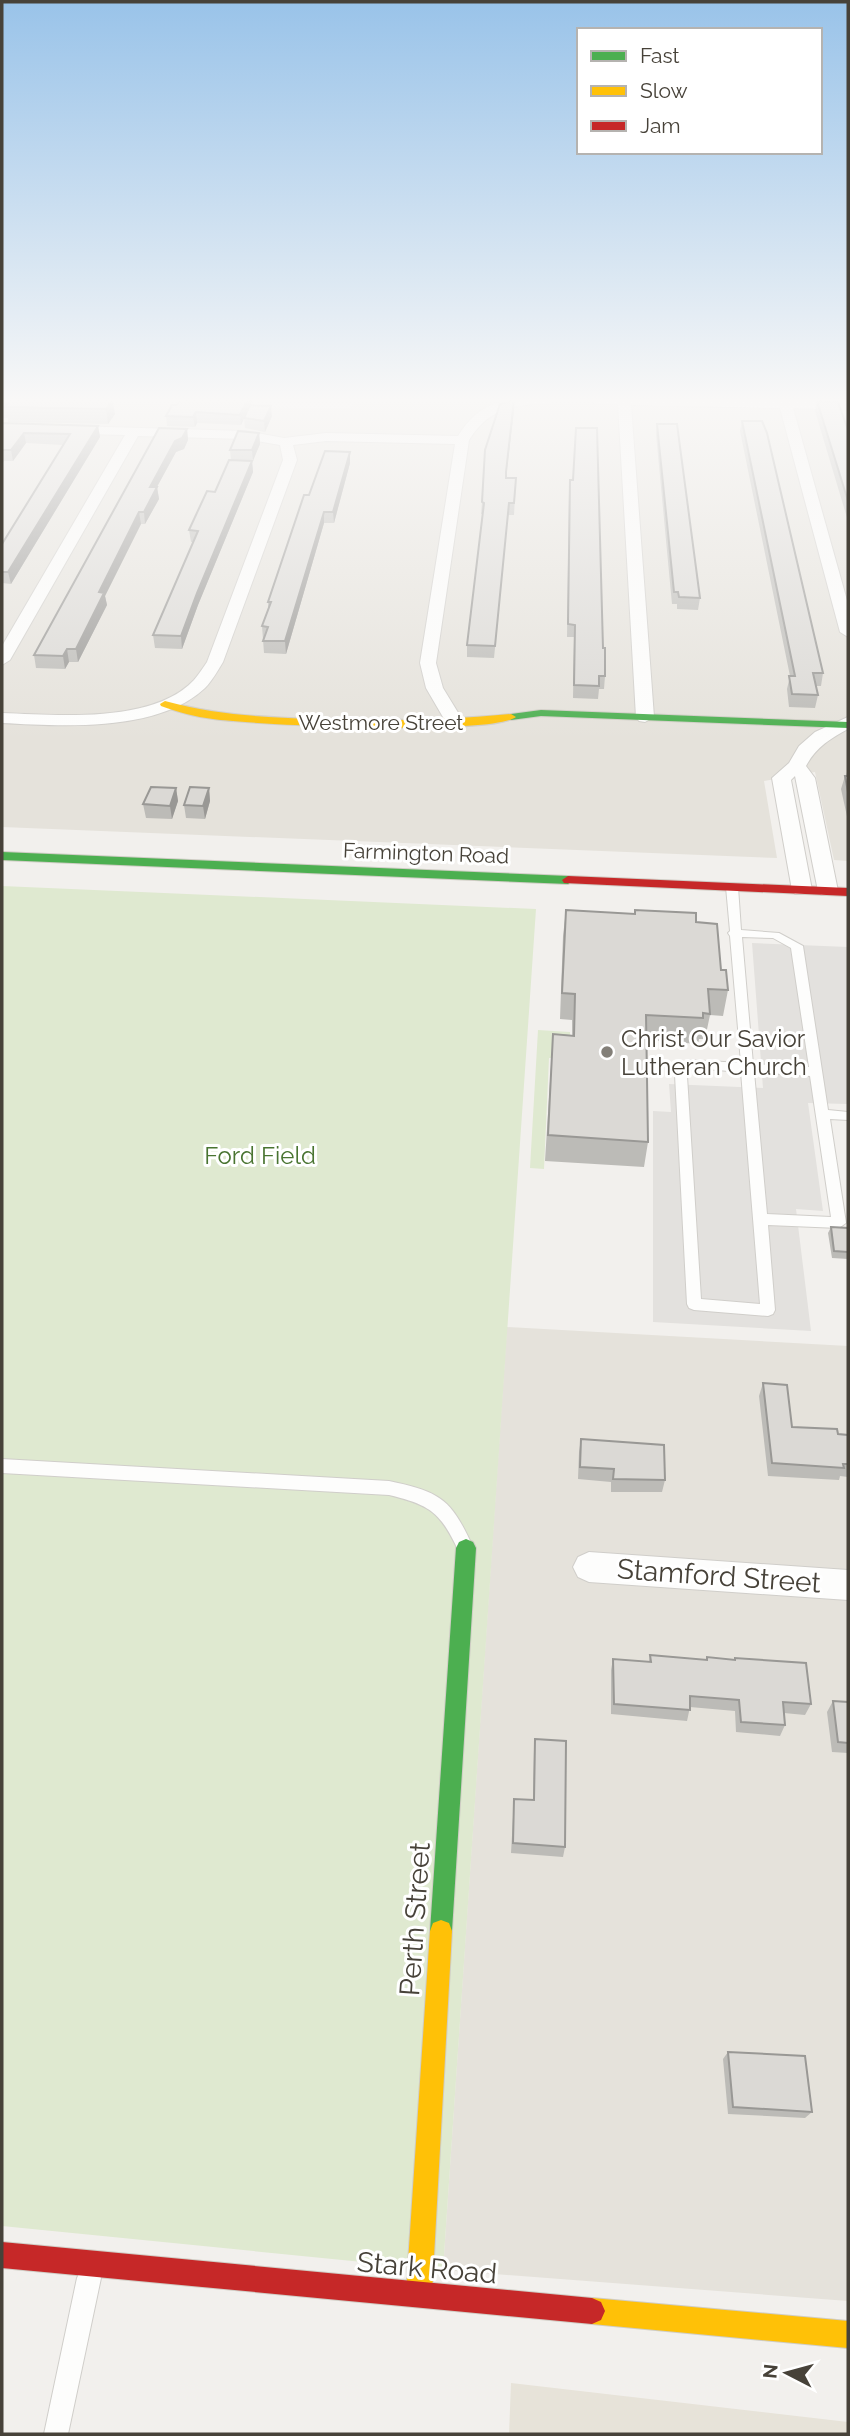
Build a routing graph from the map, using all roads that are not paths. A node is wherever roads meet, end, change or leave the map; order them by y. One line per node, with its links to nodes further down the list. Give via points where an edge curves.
1 (87, 514): 7 (street)
2 (270, 514): 8 (street, via 211,671 194,688)
3 (451, 514): 11 (street, via 428,663 436,696)
4 (632, 514): 10 (street)
5 (815, 514): 6 (street)
6 (848, 632)
7 (2, 660)
8 (165, 704): 9 (street, via 90,720); 11 (street, Westmore Street, via 203,716 242,720)
9 (2, 718)
10 (645, 718): 11 (street, Westmore Street, via 541,713); 12 (street, Westmore Street)
11 (456, 724)
12 (847, 724): 13 (street, via 821,736 804,750)
13 (796, 766): 16 (street, via 781,778); 17 (street, via 806,778)
14 (2, 856): 15 (street, Farmington Road)
15 (732, 887): 16 (street, Farmington Road); 18 (lane)
16 (802, 890): 17 (street, Farmington Road)
17 (838, 891)
18 (734, 933): 19 (lane); 20 (lane, via 775,935 797,946)
19 (746, 1067): 20 (lane); 23 (lane); 23 (lane, via 690,1065 681,1075 694,1304 768,1310)
20 (816, 1072): 21 (lane)
21 (822, 1115): 22 (lane); 23 (lane, via 838,1223)
22 (848, 1116)
23 (760, 1219)
24 (2, 1466): 25 (lane, via 390,1488 425,1496 452,1517)
25 (466, 1548): 30 (street, Perth Street)
26 (589, 1567): 27 (street, Stamford Street)
27 (848, 1585)
28 (2, 2255): 29 (street, Stark Road)
29 (92, 2263): 30 (street, Stark Road); 32 (lane)
30 (419, 2293): 31 (street, Stark Road)
31 (848, 2335)
32 (56, 2434)

